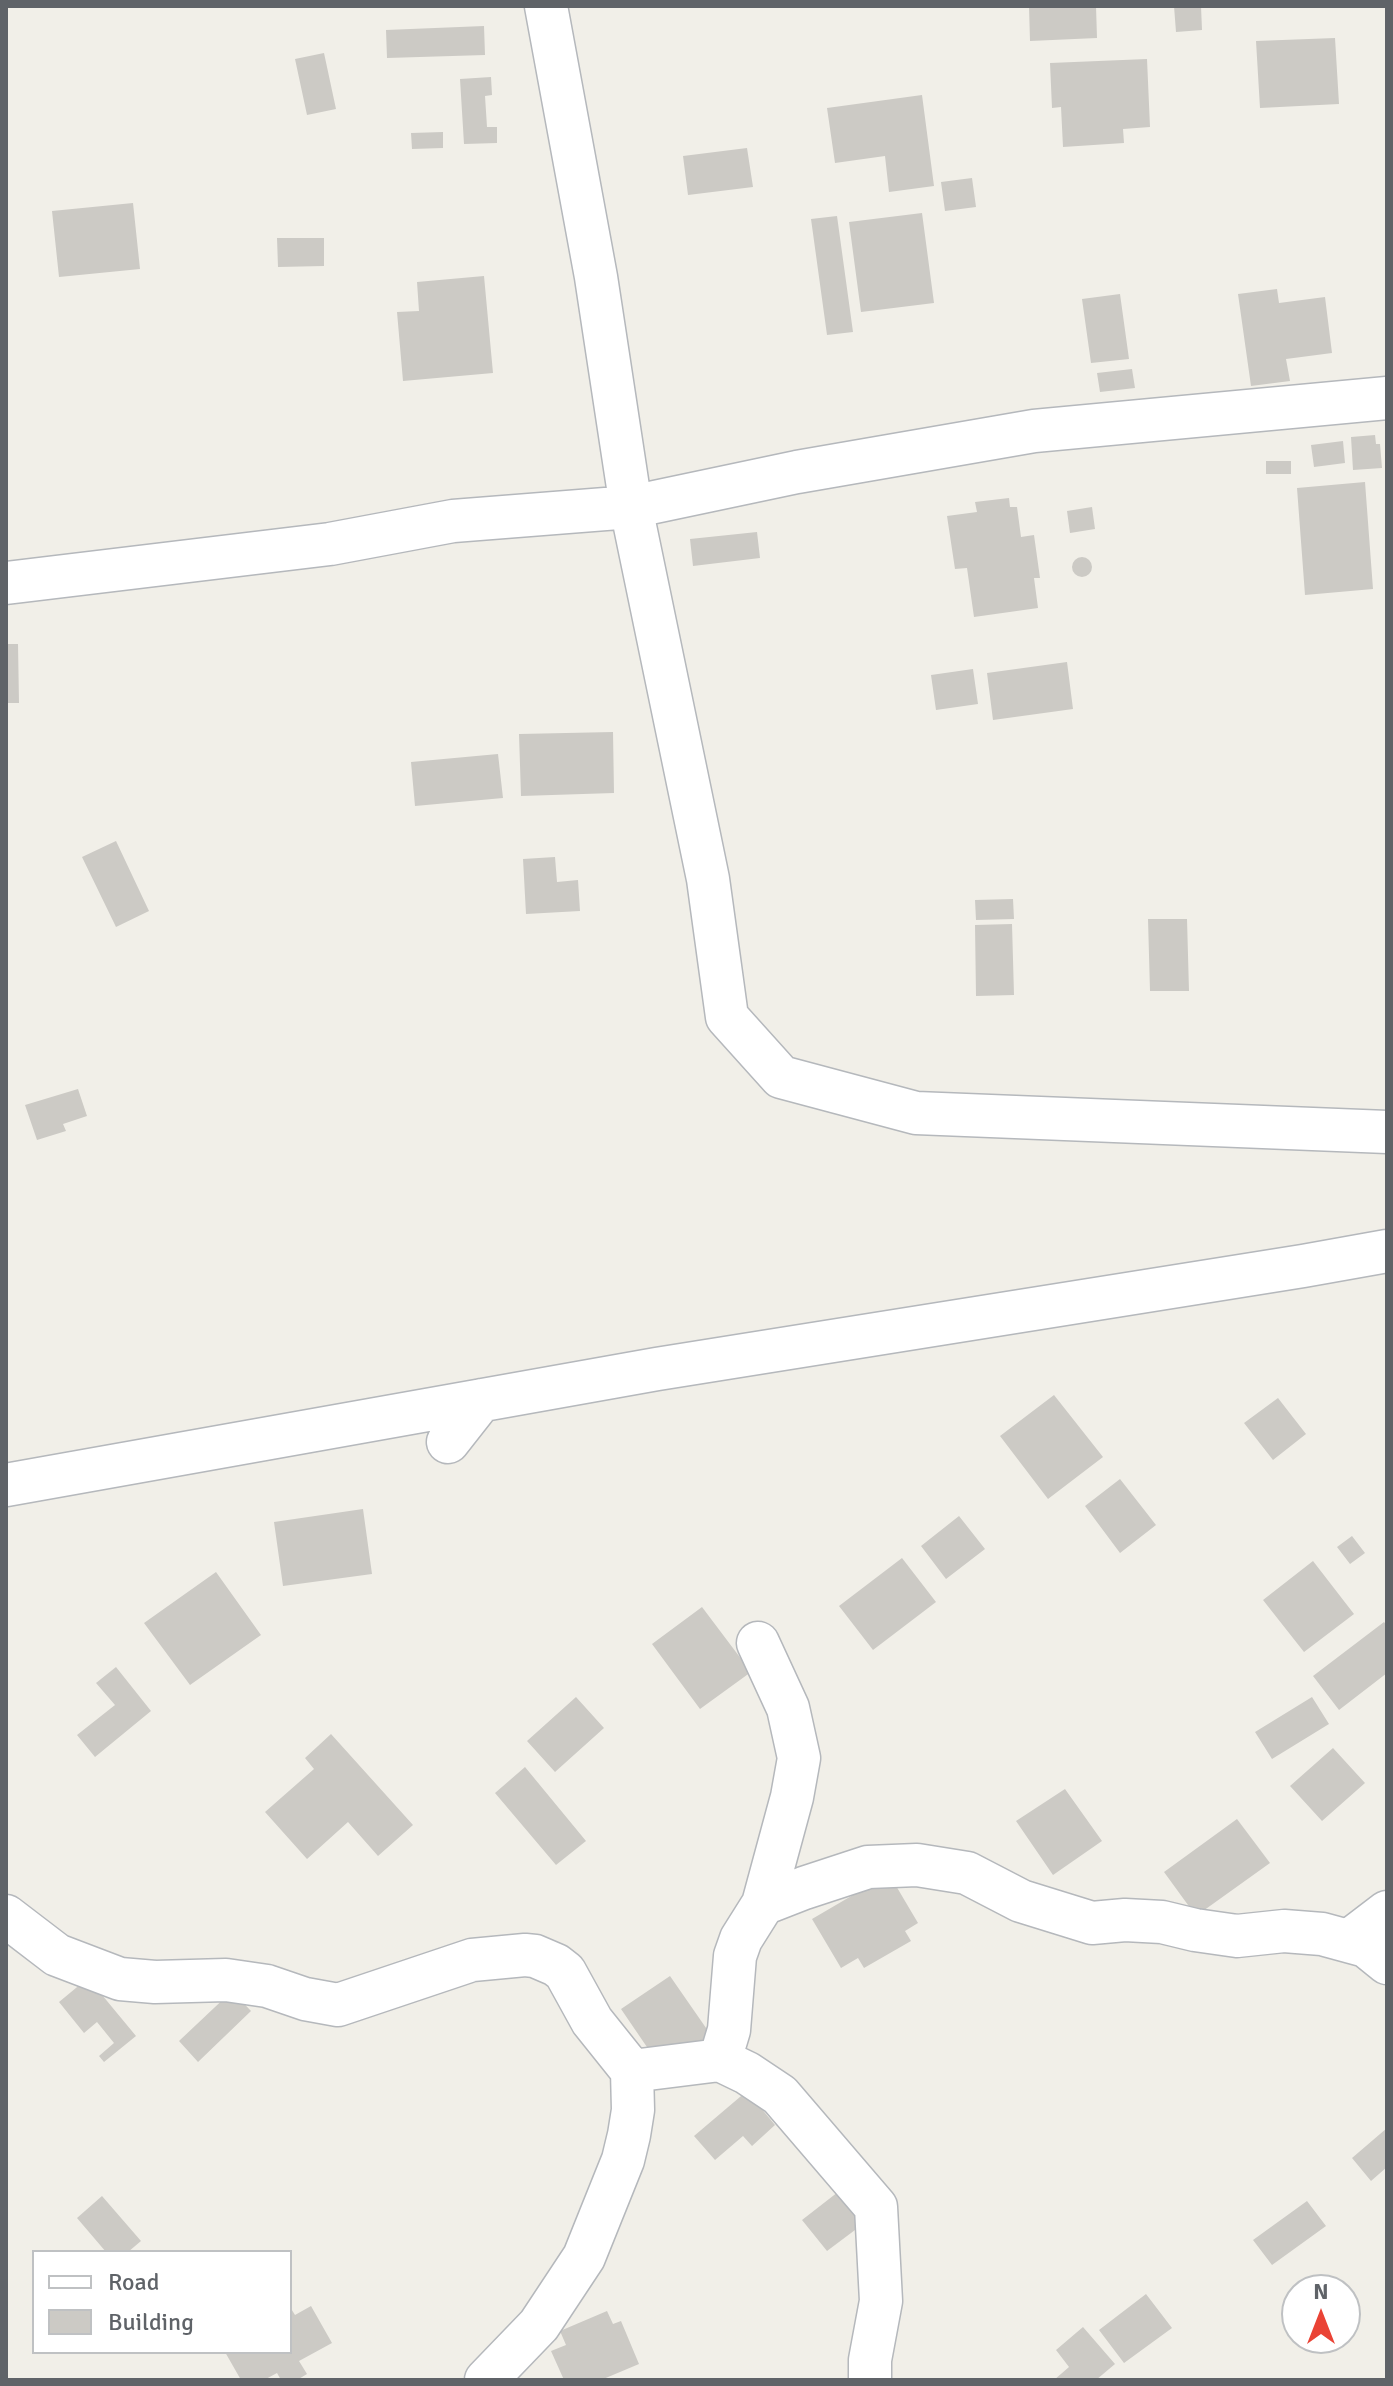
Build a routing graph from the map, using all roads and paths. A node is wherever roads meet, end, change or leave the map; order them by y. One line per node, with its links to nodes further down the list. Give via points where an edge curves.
1 (546, 6): 3 (street)
2 (1387, 398): 3 (street, via 1034,431)
3 (631, 507): 4 (street, via 453,521 330,544); 5 (street, via 708,879 727,1017 781,1077 916,1113)
4 (6, 583)
5 (1387, 1132)
6 (1387, 1251): 7 (street)
7 (481, 1400): 8 (street); 9 (street)
8 (448, 1442)
9 (6, 1485)
10 (758, 1643): 11 (street, via 788,1708 799,1758)
11 (763, 1904): 14 (street, via 868,1867 917,1865 967,1873 1021,1901 1092,1923 1162,1922 1237,1936 1284,1931); 16 (street, via 735,1956 729,2030)
12 (1387, 1912): 14 (street)
13 (6, 1916): 17 (street, via 57,1955 120,1979 226,1980 338,2005 472,1960 535,1956 565,1972 592,2021)
14 (1349, 1941): 15 (street, via 1366,1946)
15 (1387, 1963)
16 (720, 2060): 17 (street); 19 (street, via 780,2095 876,2207 881,2301)
17 (632, 2071): 18 (street, via 633,2110 623,2160 584,2257 539,2325)
18 (486, 2380)
19 (870, 2380)

